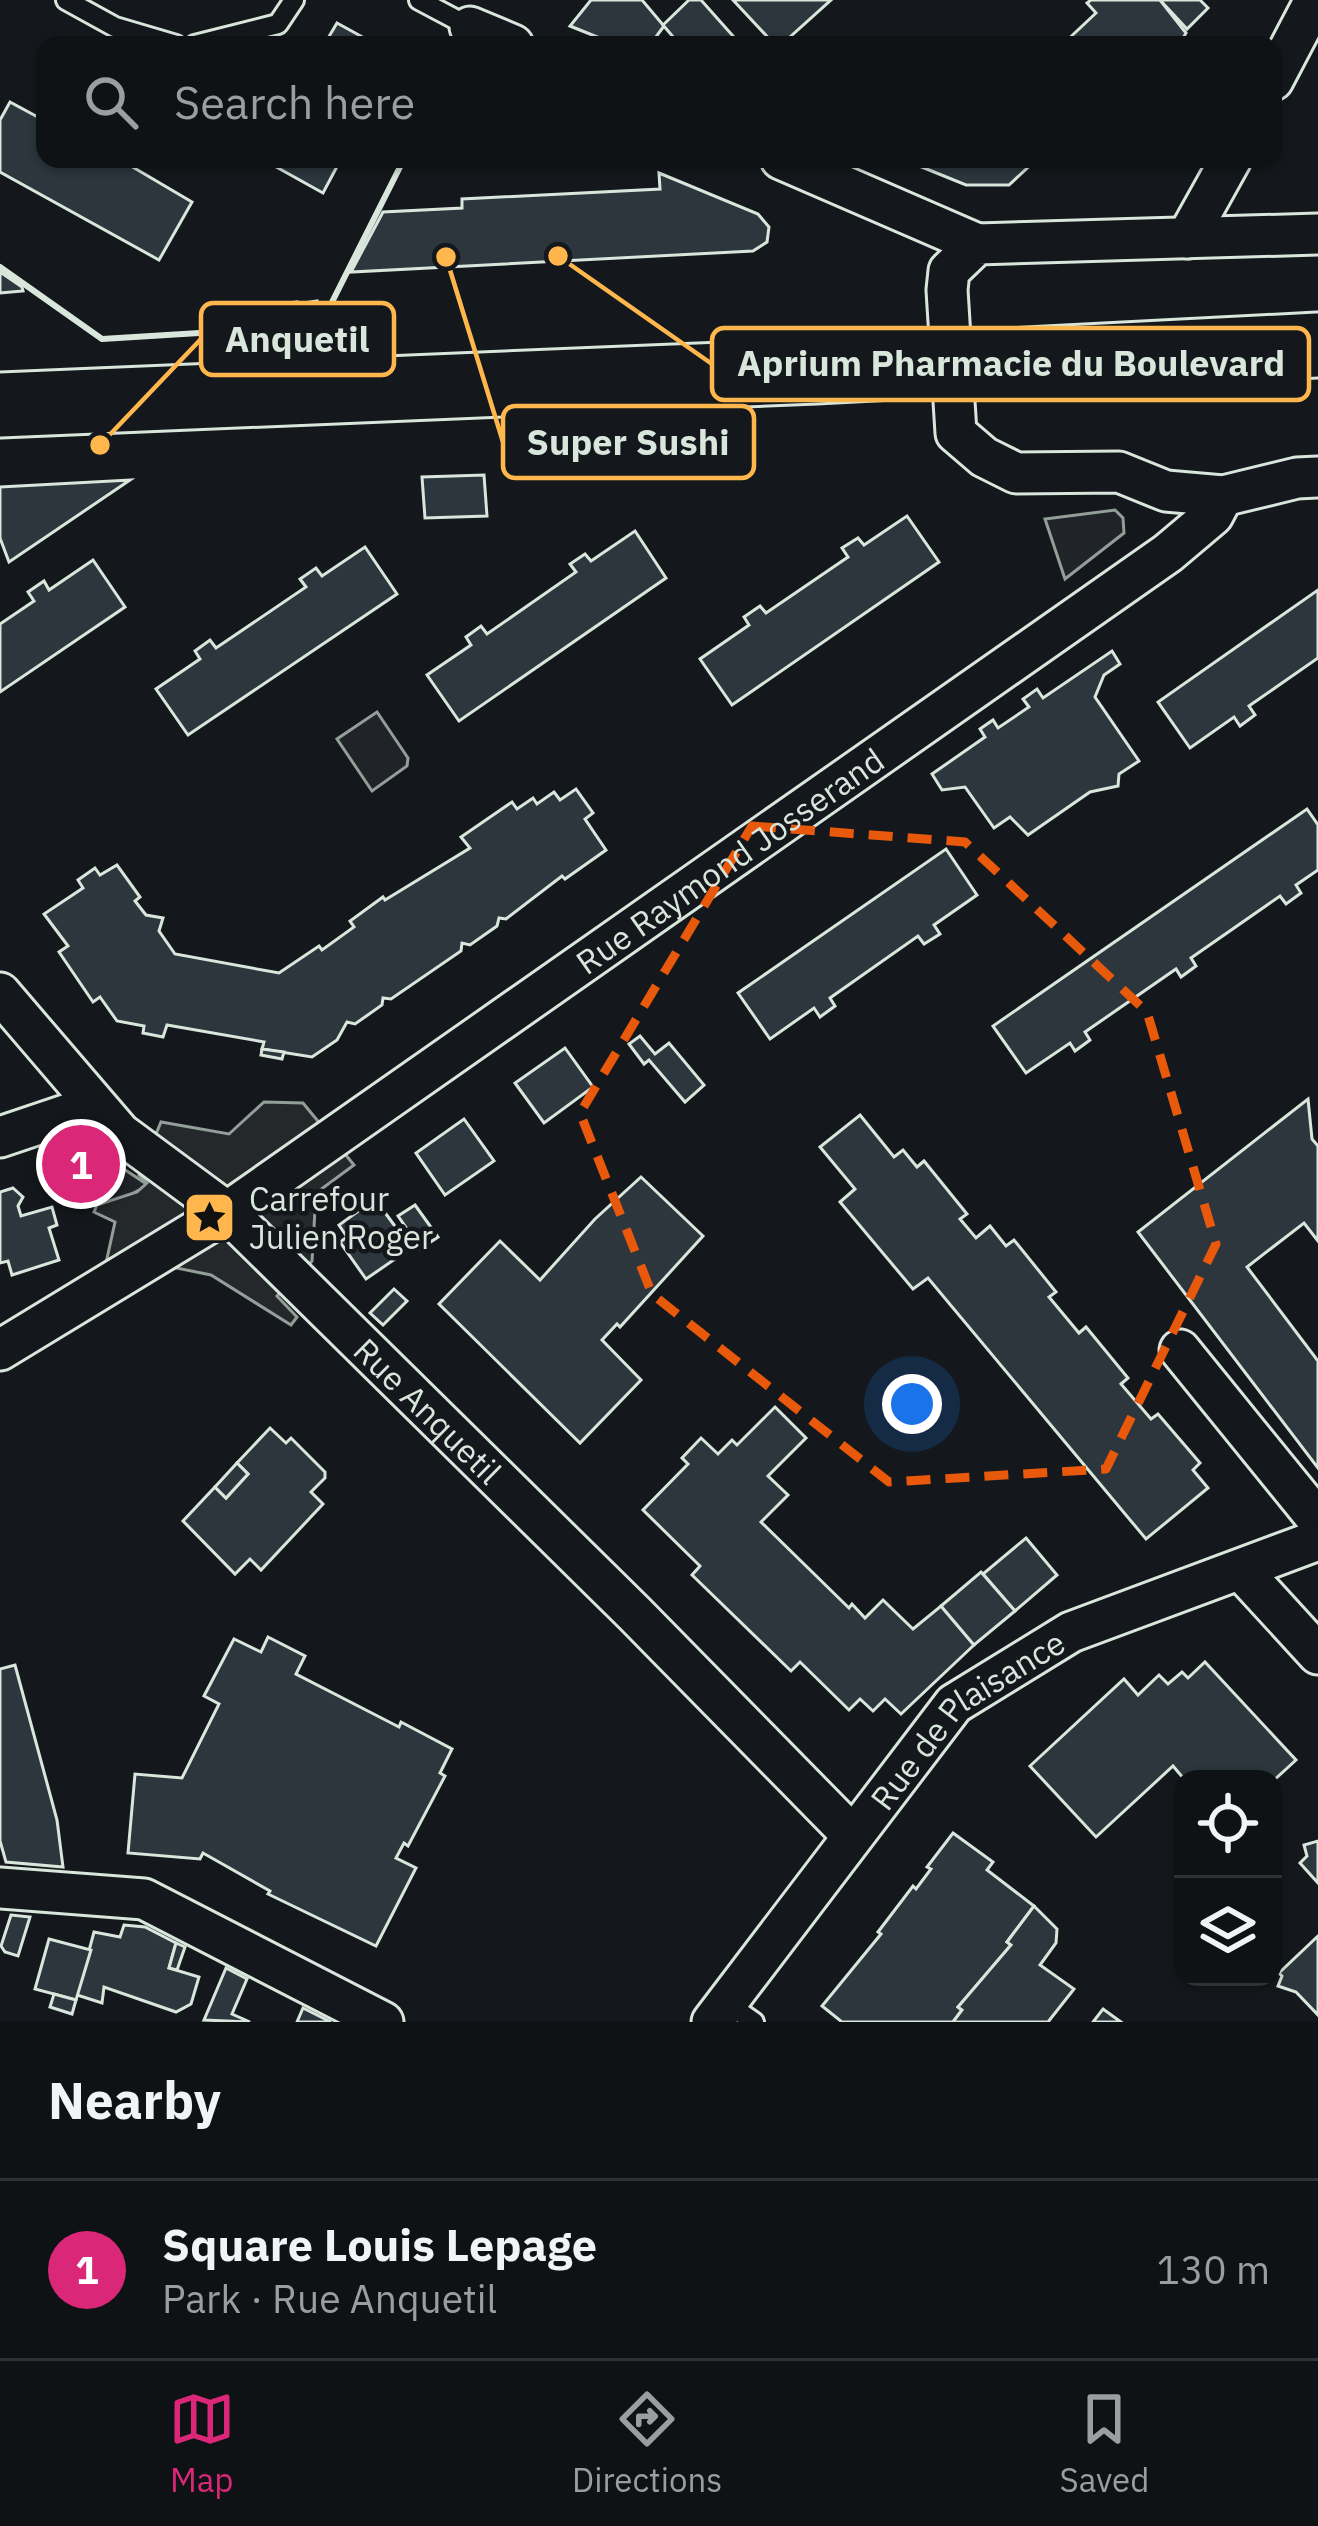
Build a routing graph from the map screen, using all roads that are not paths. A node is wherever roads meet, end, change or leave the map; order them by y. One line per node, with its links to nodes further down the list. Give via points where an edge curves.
1 (294, 0): 7 (lane, via 278,23)
2 (419, 0): 5 (lane)
3 (1316, 0): 9 (street)
4 (79, 3): 6 (lane)
5 (470, 27): 8 (street)
6 (146, 36)
7 (229, 36)
8 (492, 36)
9 (1282, 63)
10 (803, 168): 14 (street)
11 (1226, 168): 13 (street)
12 (1318, 234): 13 (street)
13 (1186, 238): 14 (street)
14 (977, 244): 16 (street, via 950,271)
15 (1318, 345): 16 (main road)
16 (950, 364): 17 (main road); 19 (street, via 956,433 1016,473 1119,472 1166,491)
17 (0, 405)
18 (1318, 477): 19 (street)
19 (1223, 496): 23 (street, Rue Raymond Josserand, via 1214,515 1168,553)
20 (0, 993): 21 (street, Rue Anquetil)
21 (95, 1105): 22 (street); 23 (street, Rue Anquetil)
22 (0, 1137)
23 (227, 1212): 24 (street, Rue Raymond Josserand); 30 (street, Rue Anquetil)
24 (0, 1350)
25 (1180, 1350): 26 (street)
26 (1318, 1520)
27 (1318, 1540): 28 (street, Rue de Plaisance)
28 (1241, 1570): 29 (street); 30 (street, Rue de Plaisance, via 1071,1632 954,1703)
29 (1318, 1654)
30 (852, 1835): 32 (street, Rue de Plaisance)
31 (0, 1888): 33 (street, via 144,1899)
32 (731, 2016)
33 (383, 2022)

